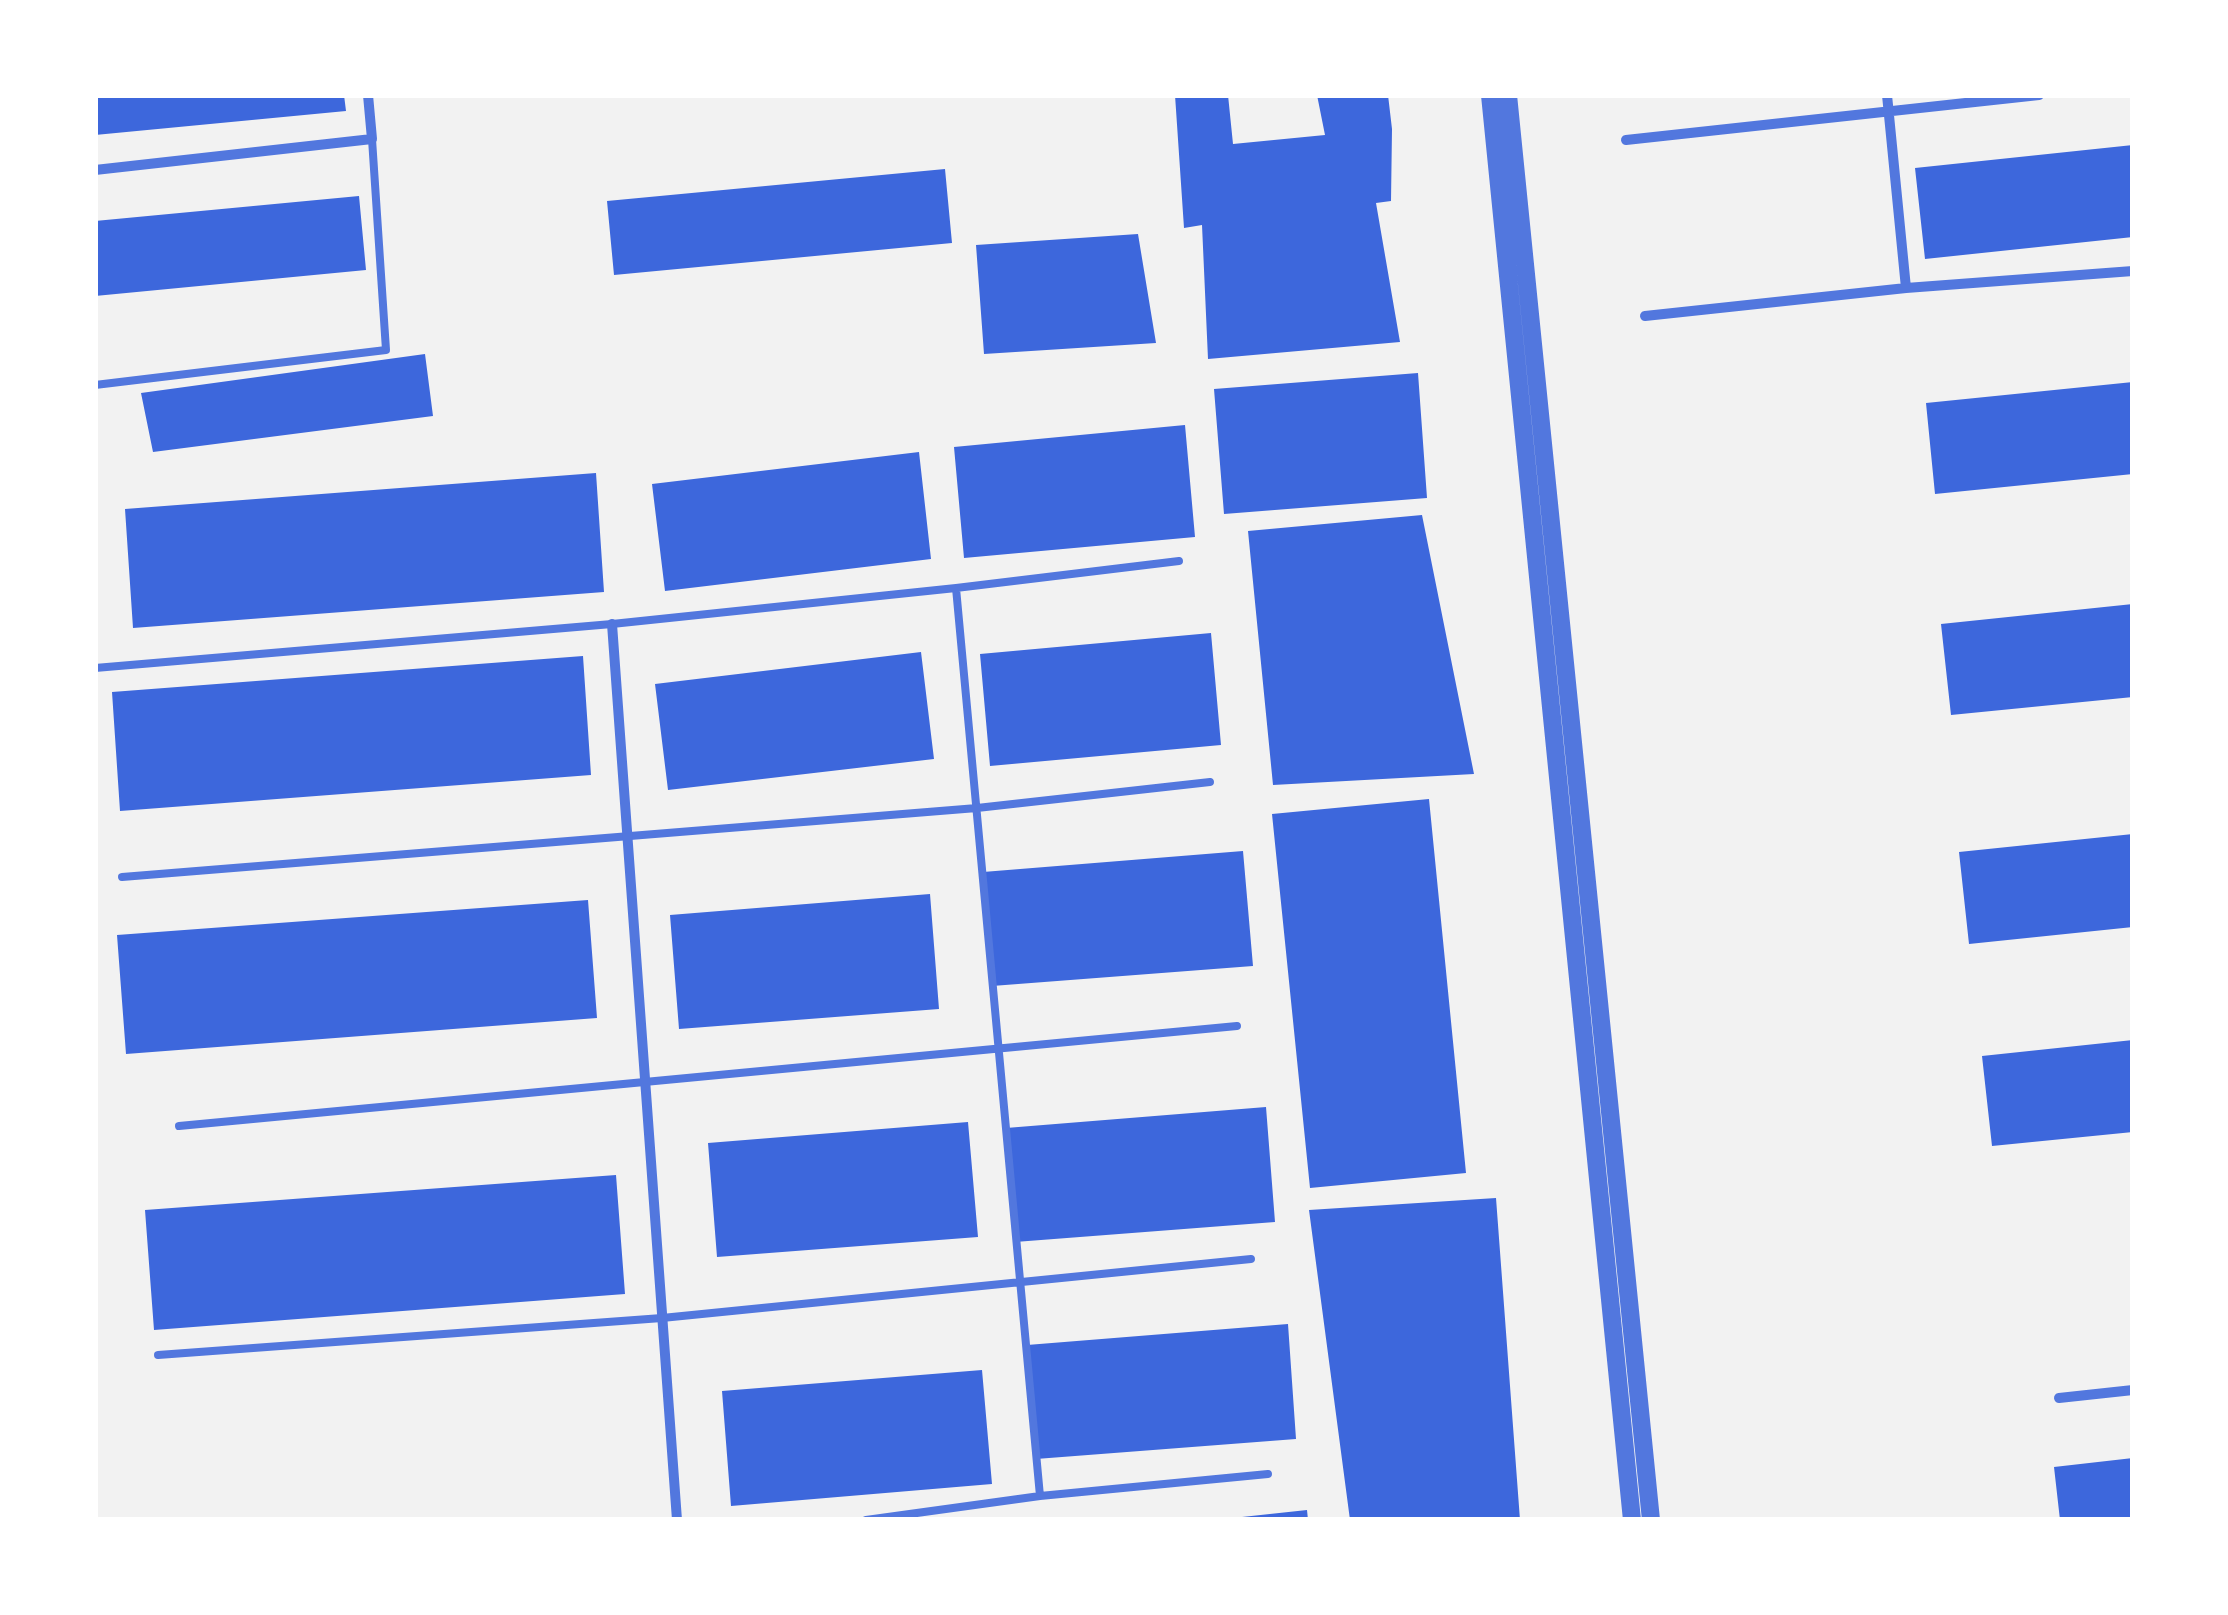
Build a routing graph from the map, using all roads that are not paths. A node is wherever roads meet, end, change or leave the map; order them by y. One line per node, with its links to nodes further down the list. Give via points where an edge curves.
1 (368, 95): 7 (street)
2 (1490, 95): 36 (street)
3 (1508, 95): 37 (street)
4 (1887, 95): 6 (street)
5 (2039, 95): 6 (street)
6 (1888, 109): 8 (street); 11 (street)
7 (372, 139): 9 (street); 13 (lane, via 386,350)
8 (1626, 140)
9 (95, 170)
10 (2133, 271): 11 (street)
11 (1906, 288): 12 (street)
12 (1645, 316)
13 (95, 386)
14 (1179, 561): 15 (lane)
15 (956, 588): 16 (lane); 19 (lane)
16 (612, 624): 17 (lane); 20 (street)
17 (95, 668)
18 (1210, 782): 19 (lane)
19 (976, 808): 20 (lane); 23 (lane)
20 (626, 834): 21 (lane); 24 (street)
21 (122, 877)
22 (1236, 1026): 23 (lane)
23 (999, 1049): 24 (lane); 27 (lane)
24 (644, 1080): 25 (lane); 28 (street)
25 (179, 1126)
26 (1251, 1260): 27 (lane)
27 (1020, 1282): 28 (lane); 33 (lane)
28 (662, 1318): 29 (lane); 34 (street)
29 (158, 1355)
30 (2133, 1390): 31 (street)
31 (2059, 1398)
32 (1268, 1474): 33 (lane)
33 (1040, 1496): 35 (lane)
34 (676, 1520)
35 (866, 1520)
36 (1632, 1520)
37 (1652, 1520)

